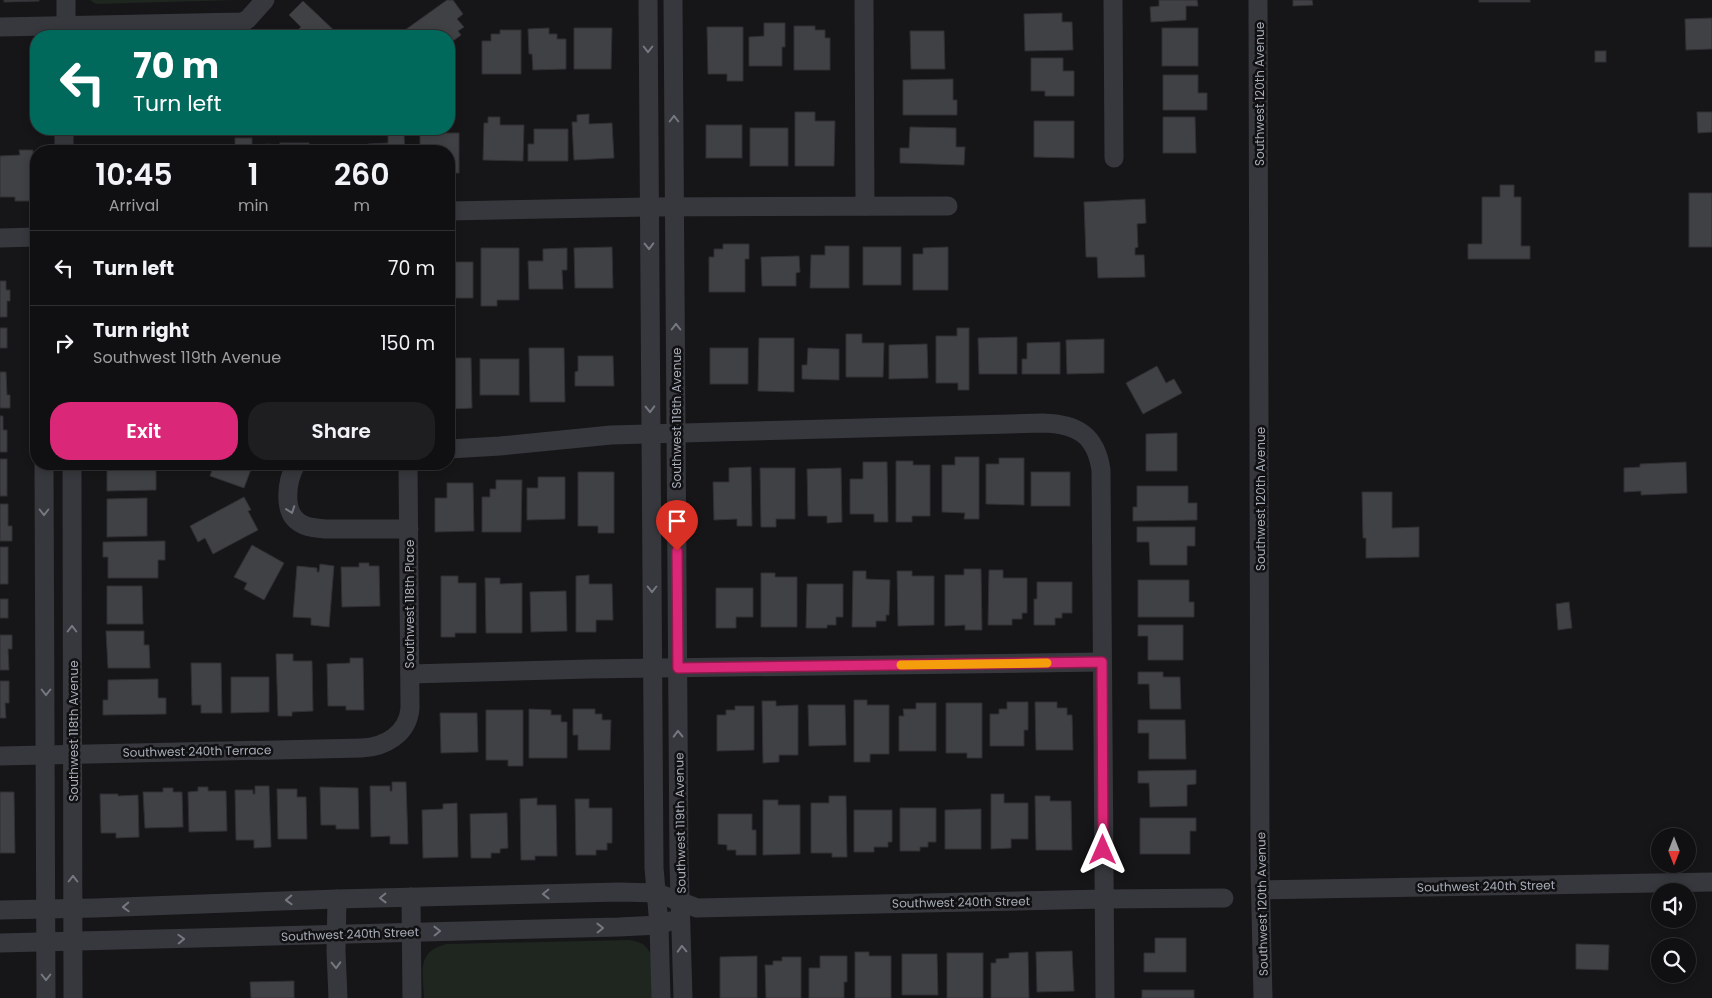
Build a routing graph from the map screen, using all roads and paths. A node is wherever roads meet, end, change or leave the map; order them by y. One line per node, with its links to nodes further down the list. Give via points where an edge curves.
1 (66, 0): 10 (street)
2 (648, 0): 15 (street, one-way to 15)
3 (674, 0): 16 (street, Southwest 119th Avenue, one-way to 3)
4 (864, 0): 13 (street)
5 (1113, 0): 12 (street)
6 (1258, 0): 37 (street, Southwest 120th Avenue)
7 (260, 5): 11 (street, via 247,20 241,22)
8 (0, 27): 9 (street)
9 (50, 30)
10 (66, 30)
11 (85, 30)
12 (1114, 158)
13 (865, 206): 14 (street); 16 (street)
14 (948, 206)
15 (648, 207): 16 (street); 17 (street); 21 (street, one-way to 21)
16 (675, 207): 20 (street, Southwest 119th Avenue, one-way to 16)
17 (455, 211)
18 (30, 237): 19 (street)
19 (0, 238)
20 (676, 433): 21 (street); 28 (street, via 1043,423 1079,430 1093,444 1101,470); 30 (street, Southwest 119th Avenue)
21 (651, 434): 22 (street); 29 (street, one-way to 29)
22 (455, 449)
23 (44, 470): 33 (street, one-way to 33)
24 (72, 470): 34 (street, Southwest 118th Avenue, one-way to 24)
25 (293, 470): 27 (street, one-way to 27, via 288,499 290,512 299,523 325,529)
26 (408, 470): 27 (street, Southwest 118th Place)
27 (409, 529): 31 (street, Southwest 118th Place)
28 (1102, 662): 30 (street); 42 (street)
29 (652, 668): 30 (street); 31 (street); 38 (street)
30 (678, 668): 43 (street, Southwest 119th Avenue, one-way to 30)
31 (410, 674): 32 (street, Southwest 118th Place, via 408,719)
32 (393, 739): 34 (street, Southwest 240th Terrace, via 376,747 362,748)
33 (46, 754): 34 (street, Southwest 240th Terrace); 35 (street, Southwest 240th Terrace); 44 (street)
34 (73, 754): 45 (street, Southwest 118th Avenue, one-way to 34)
35 (0, 756)
36 (1712, 882): 37 (street, Southwest 240th Street)
37 (1261, 890): 60 (street, Southwest 120th Avenue)
38 (656, 893): 39 (street, Southwest 240th Street, one-way to 39); 43 (street, Southwest 240th Street); 47 (street)
39 (412, 897): 40 (street, Southwest 240th Street, one-way to 40); 48 (street)
40 (337, 898): 45 (street, Southwest 240th Street, one-way to 45); 49 (street)
41 (1224, 898): 42 (street, Southwest 240th Street)
42 (1104, 899): 43 (street, Southwest 240th Street); 59 (street)
43 (686, 908): 47 (street, Southwest 240th Street); 58 (street, Southwest 119th Avenue, one-way to 43)
44 (46, 909): 45 (street, Southwest 240th Street); 46 (street, Southwest 240th Street); 50 (street)
45 (73, 909): 51 (street, Southwest 118th Avenue)
46 (0, 910)
47 (660, 925): 48 (street, Southwest 240th Street, one-way to 47); 57 (street)
48 (412, 932): 49 (street, Southwest 240th Street); 56 (street)
49 (336, 934): 51 (street, Southwest 240th Street, one-way to 49); 55 (street, one-way to 55)
50 (46, 942): 51 (street, Southwest 240th Street); 52 (street, Southwest 240th Street); 53 (street, one-way to 53)
51 (73, 942): 54 (street, Southwest 118th Avenue)
52 (0, 943)
53 (46, 998)
54 (74, 998)
55 (338, 998)
56 (412, 998)
57 (661, 998)
58 (683, 998)
59 (1105, 998)
60 (1263, 998)

